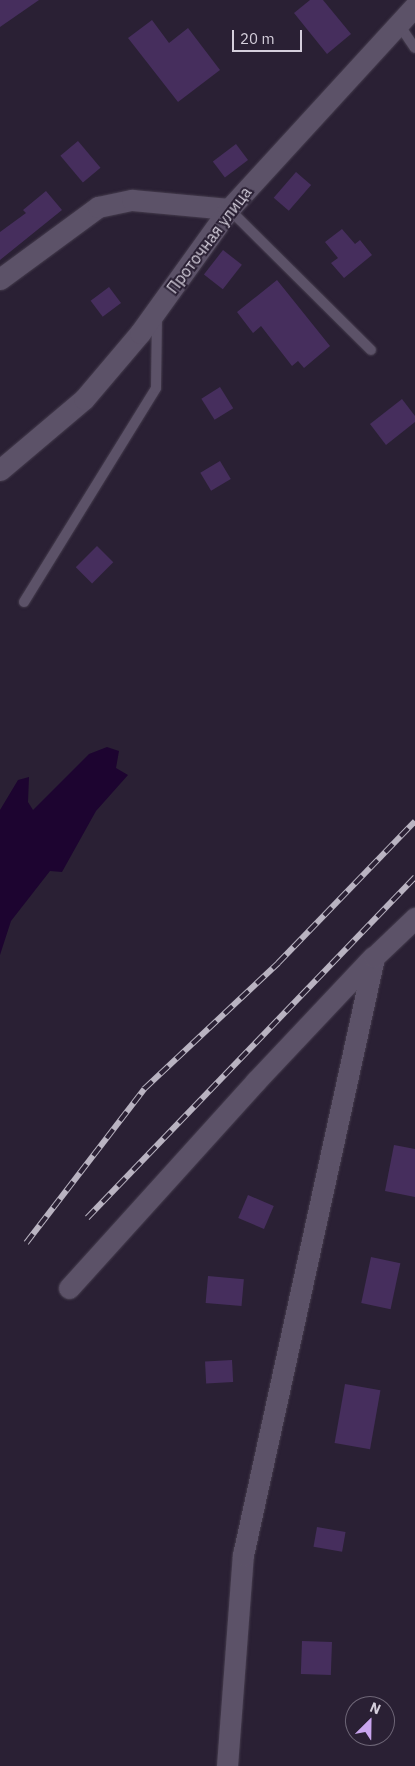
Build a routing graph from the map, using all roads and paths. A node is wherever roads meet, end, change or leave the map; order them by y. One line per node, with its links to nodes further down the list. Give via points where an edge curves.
1 (415, 6): 2 (street, Проточная улица)
2 (398, 23): 3 (lane); 4 (street, Проточная улица)
3 (415, 48)
4 (229, 209): 5 (street, via 132,200 98,207); 6 (street, Проточная улица); 7 (lane)
5 (0, 279)
6 (157, 309): 8 (street, Проточная улица, via 84,399); 9 (lane, via 156,388)
7 (371, 350)
8 (0, 470)
9 (24, 602)
10 (415, 918): 11 (street)
11 (374, 957): 12 (street, via 256,1081); 13 (street, via 243,1556)
12 (69, 1288)
13 (227, 1766)

